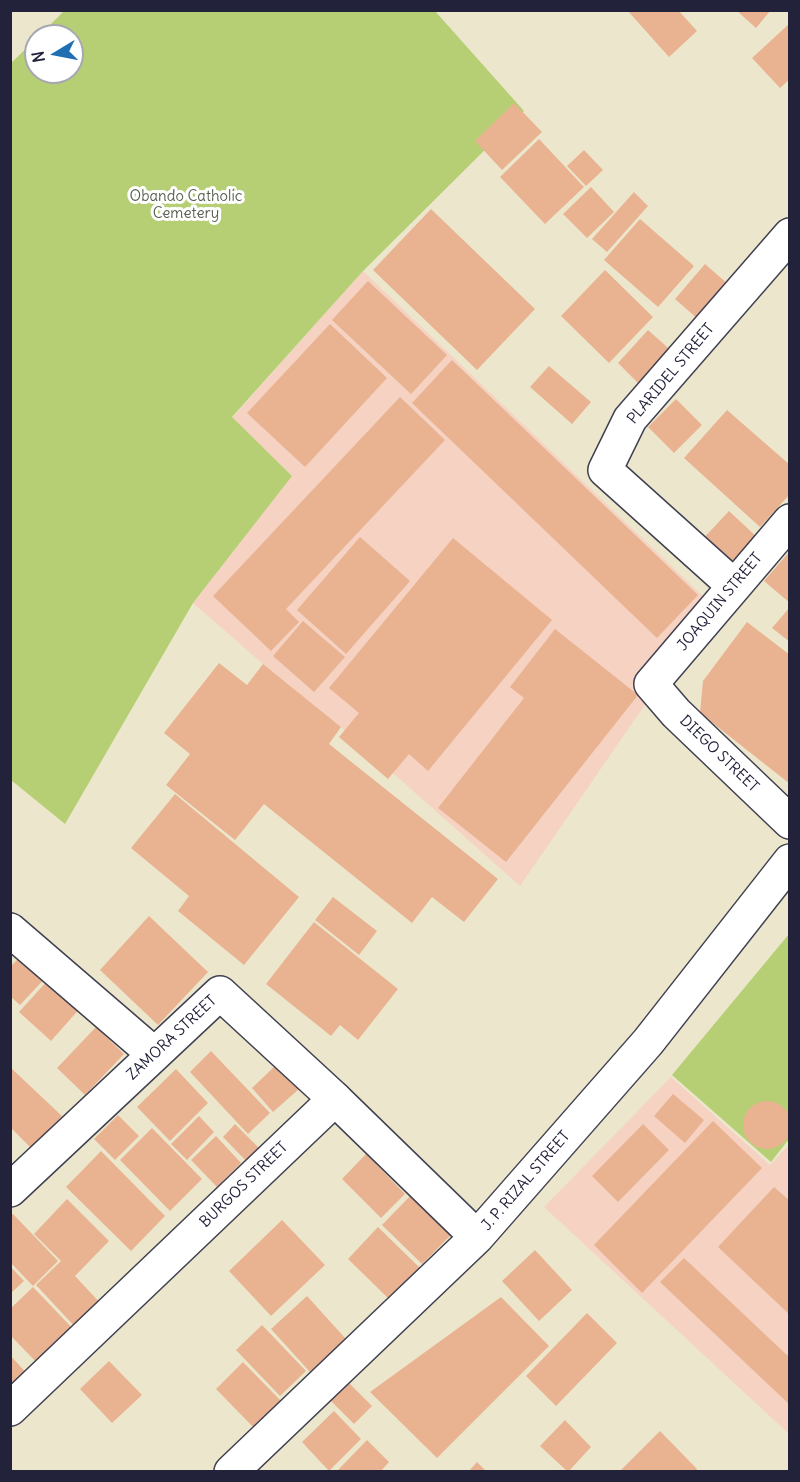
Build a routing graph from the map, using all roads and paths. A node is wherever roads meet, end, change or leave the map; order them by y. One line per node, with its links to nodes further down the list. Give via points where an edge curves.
1 (789, 235): 3 (street, PLARIDEL STREET, via 630,419 604,470)
2 (789, 521): 3 (street, JOAQUIN STREET)
3 (733, 585): 4 (street, JOAQUIN STREET)
4 (651, 684): 5 (street, DIEGO STREET)
5 (789, 822)
6 (789, 861): 11 (street, J. P. RIZAL STREET, via 648,1042)
7 (10, 930): 8 (street)
8 (154, 1054): 9 (street, ZAMORA STREET, via 220,993); 10 (street, ZAMORA STREET)
9 (335, 1099): 11 (street); 12 (street, BURGOS STREET)
10 (10, 1190)
11 (477, 1237): 13 (street, J. P. RIZAL STREET)
12 (10, 1408)
13 (231, 1472)

